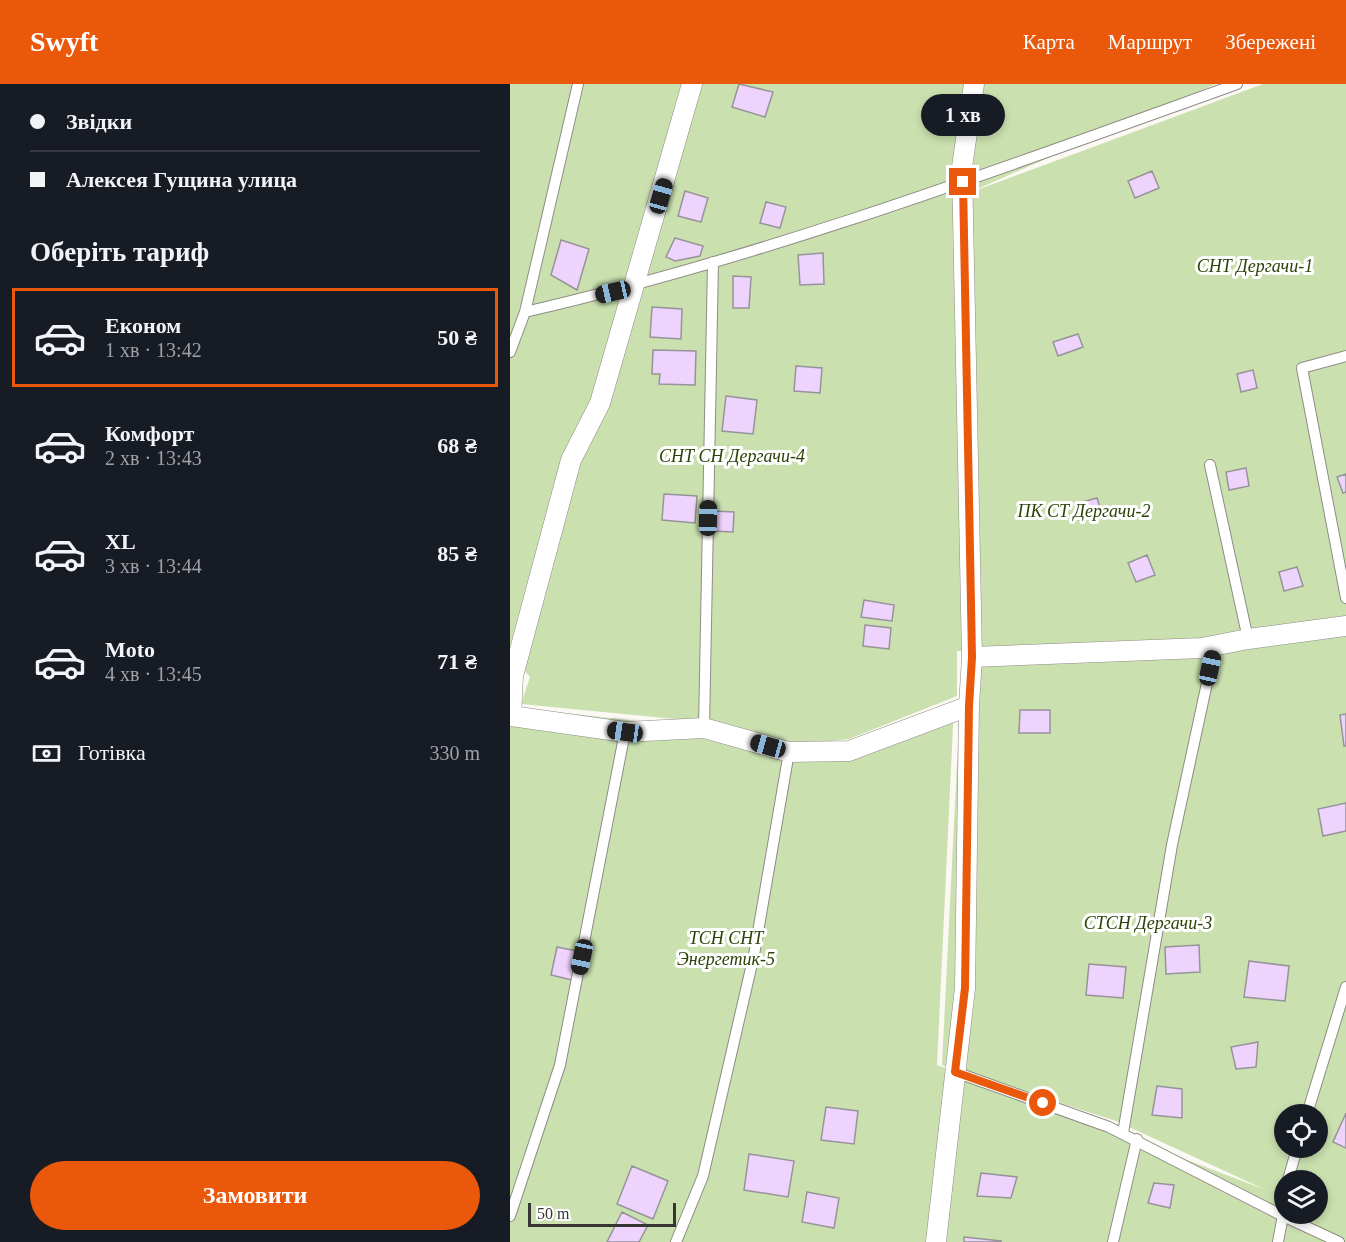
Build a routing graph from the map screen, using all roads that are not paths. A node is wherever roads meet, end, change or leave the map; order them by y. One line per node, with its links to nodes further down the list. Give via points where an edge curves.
1 (578, 84): 8 (lane)
2 (692, 84): 7 (street)
3 (974, 84): 5 (street)
4 (1237, 84): 5 (lane)
5 (963, 182): 6 (lane); 16 (street)
6 (713, 262): 7 (lane); 20 (lane)
7 (635, 286): 8 (lane); 17 (street, via 600,403 571,460)
8 (525, 312): 9 (lane)
9 (510, 352)
10 (1346, 356): 12 (lane, via 1302,368)
11 (1210, 465): 14 (lane)
12 (1346, 598)
13 (1346, 626): 14 (street)
14 (1248, 639): 15 (street)
15 (1215, 646): 16 (street); 26 (lane, via 1172,845)
16 (972, 657): 18 (street)
17 (511, 675): 19 (street)
18 (969, 706): 22 (street, via 849,751); 24 (street, via 965,988)
19 (511, 718): 21 (street)
20 (704, 728): 21 (street); 22 (street)
21 (625, 732): 29 (lane, via 560,1065)
22 (789, 752): 32 (lane, via 751,966 702,1176)
23 (1346, 987): 25 (lane)
24 (955, 1072): 26 (lane); 33 (street)
25 (1310, 1104)
26 (1123, 1133): 27 (lane)
27 (1137, 1139): 28 (lane); 34 (lane)
28 (1274, 1208)
29 (510, 1216)
30 (1281, 1224): 35 (lane)
31 (1305, 1224): 36 (lane)
32 (676, 1242)
33 (936, 1242)
34 (1113, 1242)
35 (1278, 1242)
36 (1340, 1242)

